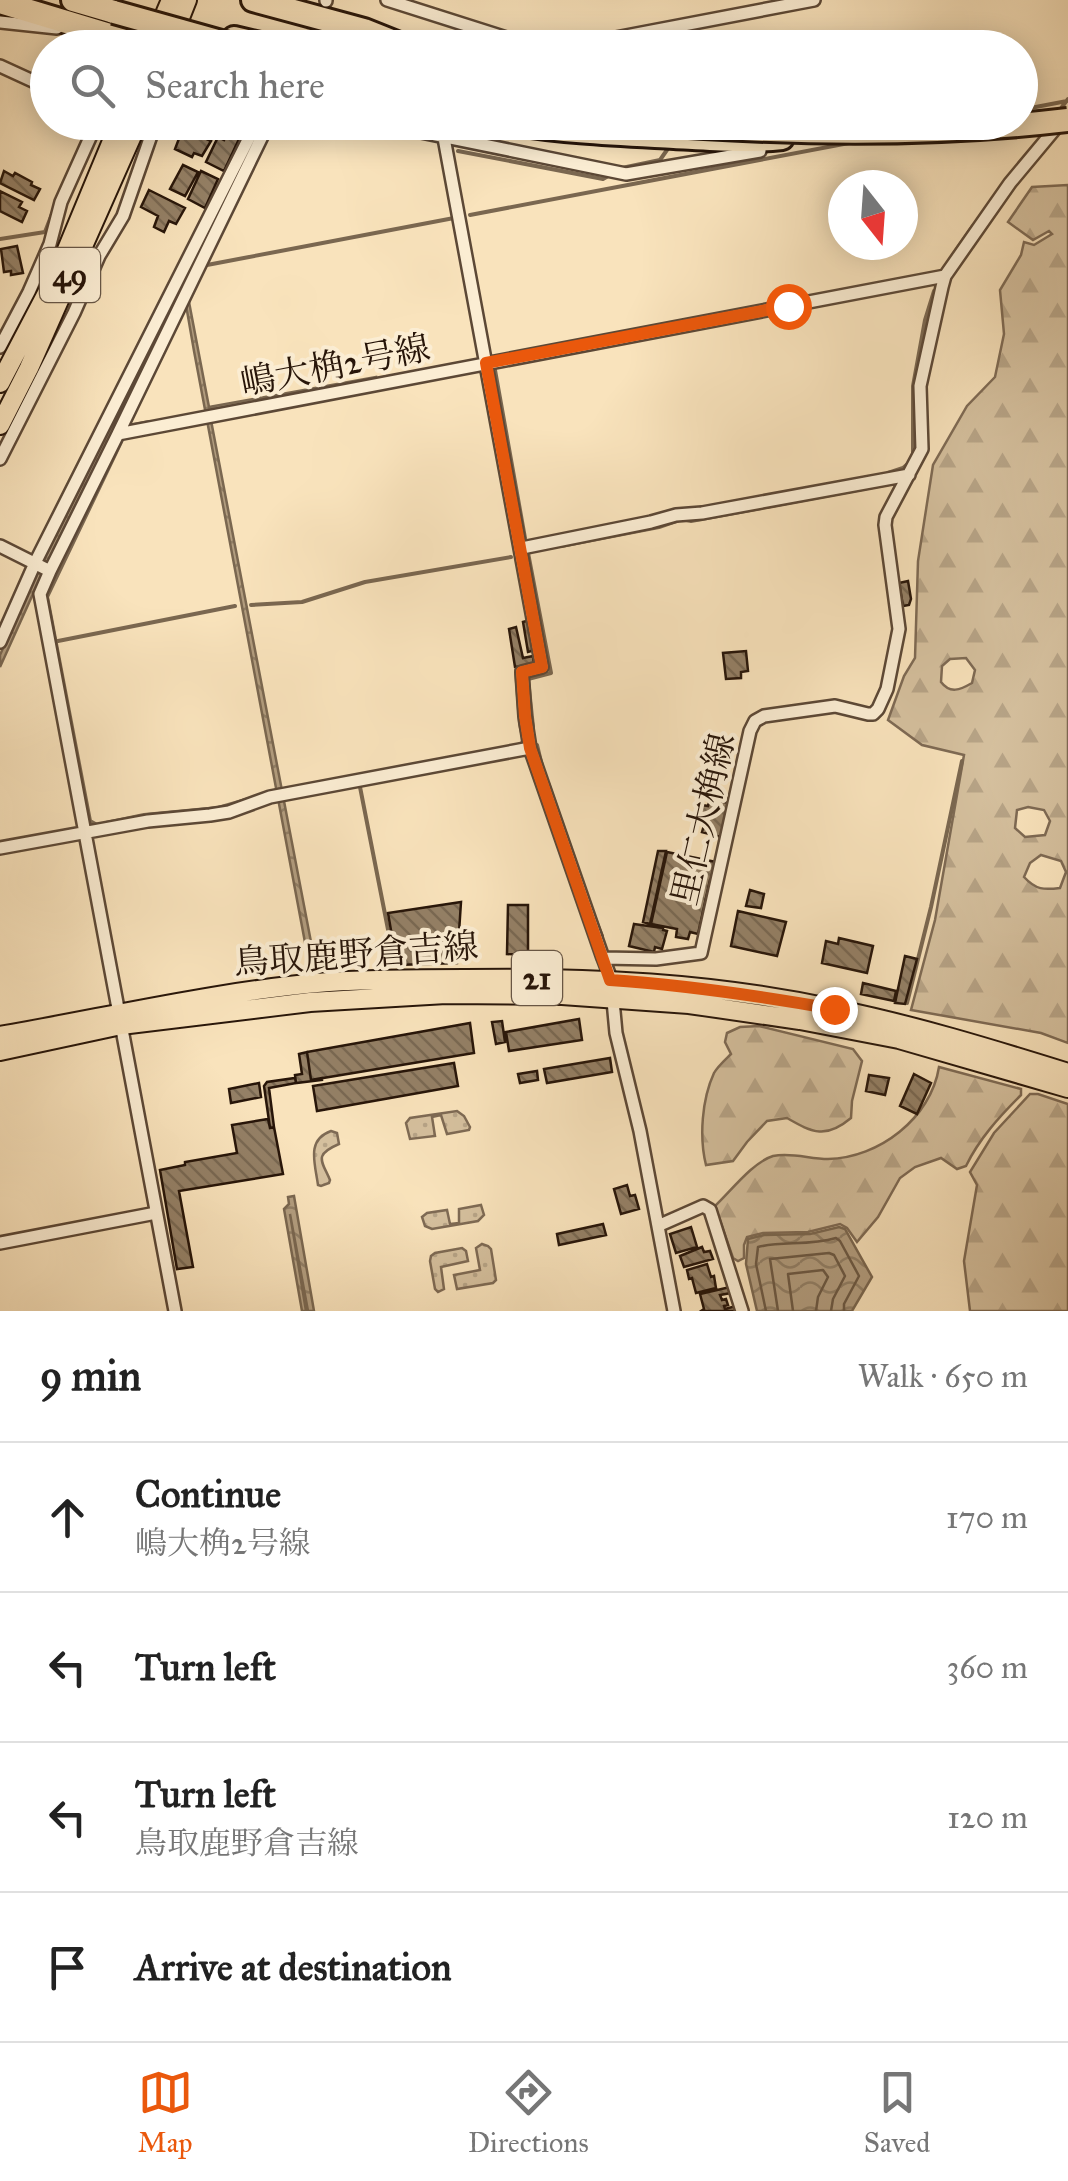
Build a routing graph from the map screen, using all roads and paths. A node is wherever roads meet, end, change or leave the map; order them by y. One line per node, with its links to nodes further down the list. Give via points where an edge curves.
1 (73, 0): 8 (highway)
2 (171, 0): 11 (main road)
3 (187, 0): 12 (main road)
4 (253, 0): 14 (highway)
5 (386, 0): 15 (street)
6 (814, 0): 16 (street)
7 (0, 2): 8 (highway)
8 (108, 13): 9 (street); 10 (highway); 13 (highway, bridge)
9 (0, 22)
10 (130, 30)
11 (159, 30)
12 (175, 30)
13 (178, 30)
14 (364, 30)
15 (481, 30)
16 (657, 30)
17 (0, 66): 18 (street)
18 (30, 80)
19 (1068, 112): 20 (highway); 32 (street, 里仁大桷線)
20 (1038, 115)
21 (1068, 120): 22 (highway, bridge)
22 (1038, 123)
23 (89, 140): 33 (street, via 50,244)
24 (128, 140): 35 (main road, 49)
25 (130, 140): 36 (main road, 49)
26 (135, 140): 38 (street, via 123,216)
27 (248, 140): 42 (street)
28 (260, 140): 37 (street)
29 (444, 140): 34 (street)
30 (454, 140): 31 (street, via 626,174)
31 (760, 150)
32 (946, 276): 34 (street, 嶋大桷2号線); 39 (street, 里仁大桷線, via 920,386 922,449)
33 (0, 347)
34 (486, 363): 37 (street, 嶋大桷2号線); 41 (street)
35 (0, 383)
36 (0, 426)
37 (118, 434): 43 (street)
38 (0, 459)
39 (910, 475): 41 (street); 48 (street, 里仁大桷線, via 886,517 899,629 878,708 868,714 835,706 754,721 701,953)
40 (0, 546): 42 (street)
41 (522, 548): 45 (street, via 542,667 522,672)
42 (35, 564): 43 (street); 44 (street)
43 (50, 572): 46 (street, via 40,594)
44 (0, 642)
45 (530, 748): 46 (street, via 270,797 229,812); 48 (street)
46 (86, 832): 47 (street); 51 (street)
47 (0, 848)
48 (603, 958): 49 (street)
49 (610, 980): 50 (street); 51 (main road, 鳥取鹿野倉吉線 / 21, via 329,982 230,994); 54 (main road, 鳥取鹿野倉吉線 / 21, via 834,1009)
50 (614, 999): 51 (main road, 鳥取鹿野倉吉線 / 21, via 446,994); 55 (main road, 鳥取鹿野倉吉線 / 21, via 866,1032); 57 (street)
51 (120, 1019): 52 (main road, 鳥取鹿野倉吉線 / 21); 53 (main road, 鳥取鹿野倉吉線 / 21); 56 (street)
52 (0, 1036)
53 (0, 1050)
54 (1068, 1073)
55 (1068, 1088)
56 (156, 1213): 58 (street); 59 (street)
57 (660, 1225): 60 (street); 61 (street, via 703,1206 710,1210)
58 (0, 1243)
59 (175, 1311)
60 (674, 1311)
61 (742, 1311)

